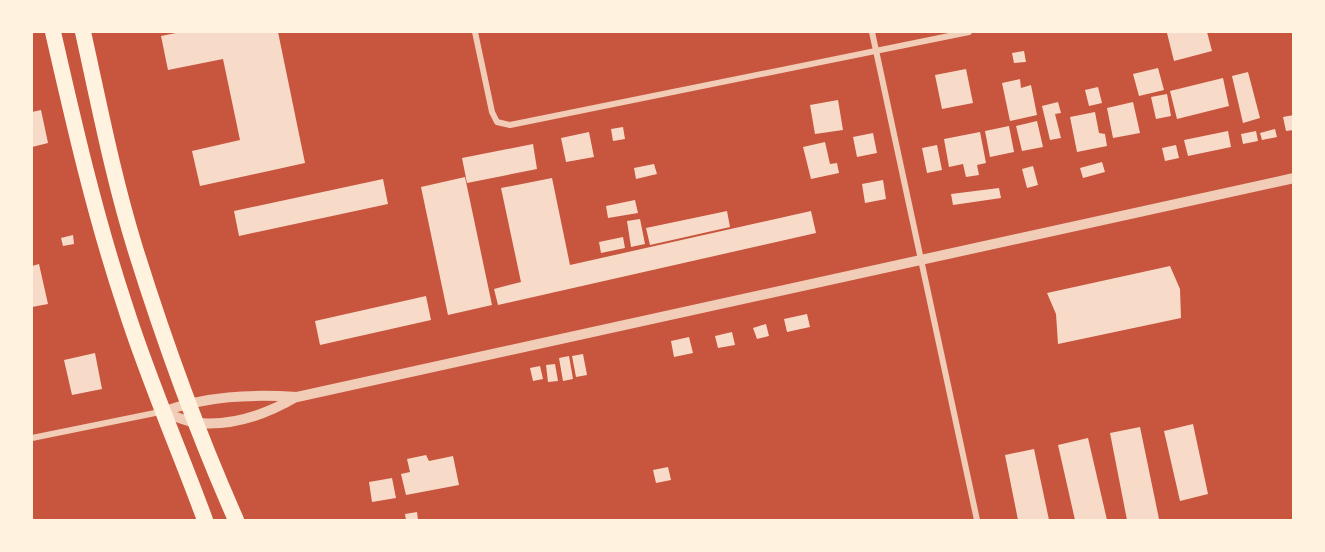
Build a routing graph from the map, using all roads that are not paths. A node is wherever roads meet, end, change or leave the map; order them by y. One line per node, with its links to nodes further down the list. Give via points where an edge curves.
1 (53, 32): 11 (highway, via 94,204)
2 (83, 32): 10 (highway, via 135,248)
3 (475, 32): 6 (street, via 492,112 497,122 510,125)
4 (872, 32): 6 (street)
5 (969, 32): 6 (street)
6 (877, 51): 8 (street)
7 (1293, 178): 8 (street)
8 (923, 259): 9 (street); 16 (street)
9 (297, 397): 10 (street, via 261,394); 12 (street, via 255,416)
10 (188, 403): 11 (street); 12 (highway)
11 (162, 412): 12 (street); 13 (street); 14 (highway)
12 (197, 423): 15 (highway)
13 (32, 438)
14 (205, 520)
15 (236, 520)
16 (977, 520)

